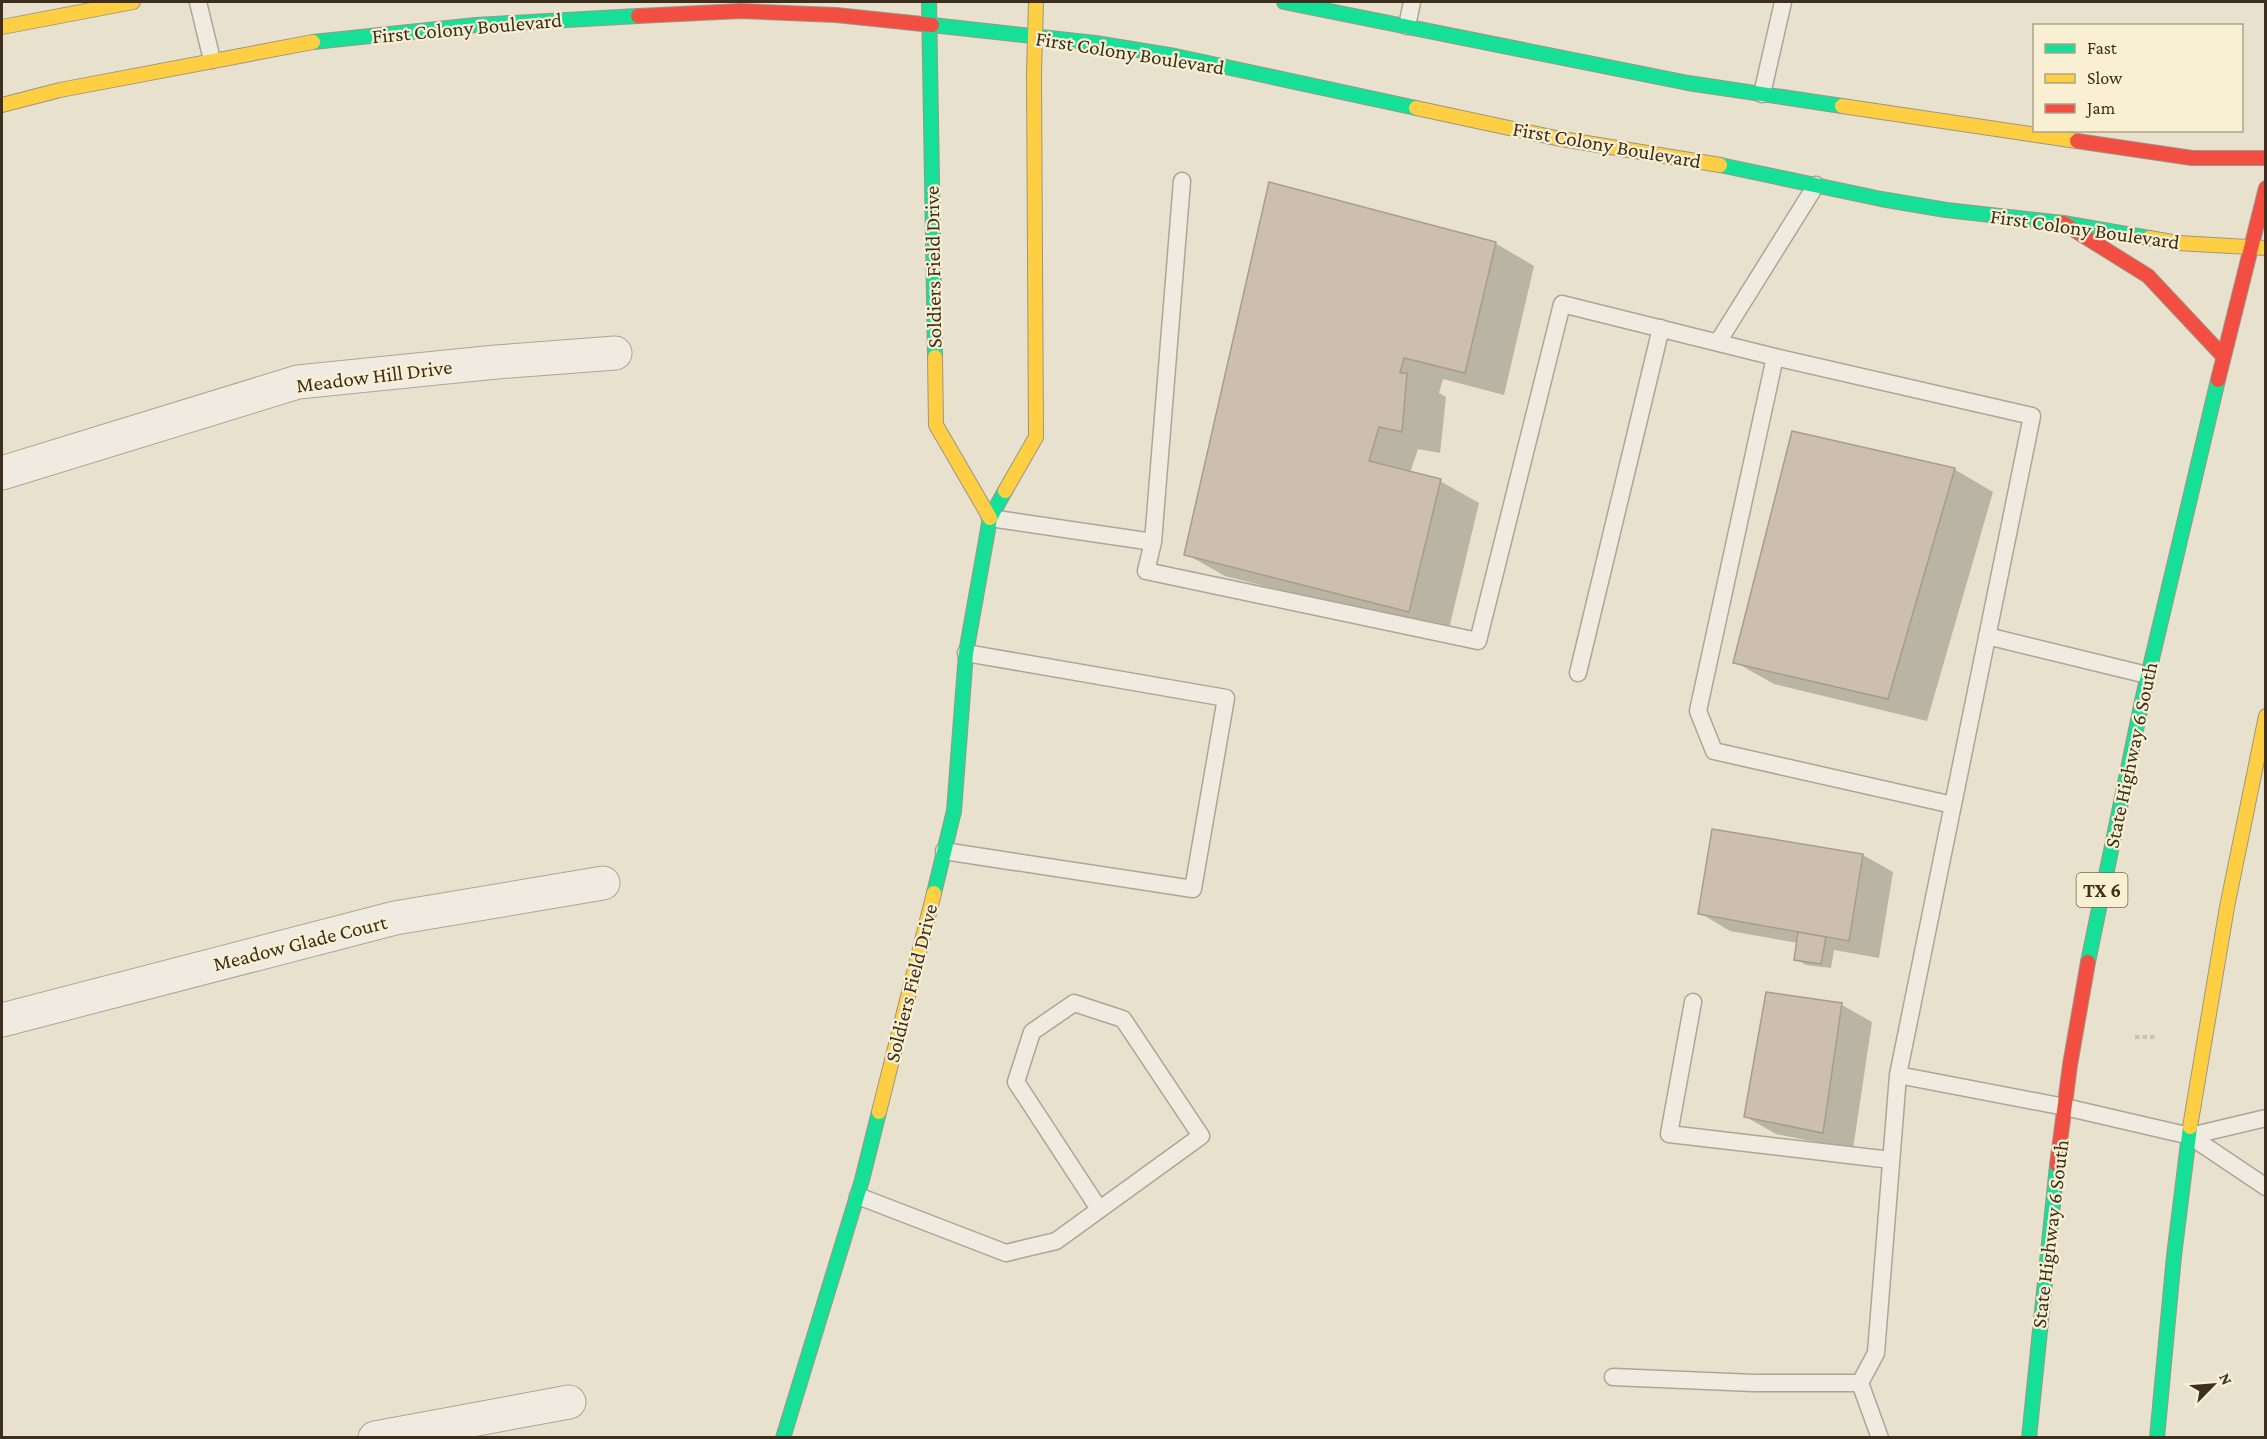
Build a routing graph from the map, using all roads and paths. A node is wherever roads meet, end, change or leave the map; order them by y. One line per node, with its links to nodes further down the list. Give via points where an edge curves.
1 (133, 2): 10 (main road)
2 (198, 2): 12 (lane)
3 (929, 2): 8 (main road, Soldiers Field Drive)
4 (1036, 2): 11 (main road, Soldiers Field Drive)
5 (1284, 2): 9 (main road)
6 (1412, 2): 9 (lane)
7 (1783, 2): 13 (lane)
8 (928, 26): 11 (main road, First Colony Boulevard); 12 (main road, First Colony Boulevard, via 836,15 741,11 617,16 476,25 305,43); 28 (main road, Soldiers Field Drive, via 936,425)
9 (1407, 26): 13 (main road, via 1688,83)
10 (2, 27)
11 (1036, 37): 17 (main road, First Colony Boulevard, via 1175,56 1556,138 1745,169); 28 (main road, Soldiers Field Drive, via 1036,437)
12 (212, 60): 14 (main road, First Colony Boulevard)
13 (1762, 94): 15 (main road, via 2192,158)
14 (2, 105)
15 (2265, 158)
16 (1182, 181): 29 (lane)
17 (1816, 185): 19 (main road, First Colony Boulevard, via 1946,210); 23 (lane)
18 (2265, 188): 20 (main road, State Highway 6 South / TX 6)
19 (2063, 223): 20 (main road, First Colony Boulevard, via 2178,243); 25 (main road, via 2148,276)
20 (2251, 248): 21 (main road, First Colony Boulevard); 25 (main road, State Highway 6 South / TX 6)
21 (2265, 248)
22 (1661, 328): 23 (lane); 29 (lane, via 1562,304 1478,641 1146,571); 32 (lane)
23 (1718, 342): 26 (lane)
24 (615, 352): 27 (street, Meadow Hill Drive, via 298,382)
25 (2223, 356): 33 (main road, State Highway 6 South / TX 6)
26 (1775, 357): 30 (lane, via 2032,416); 35 (lane, via 1698,711 1714,751)
27 (2, 472)
28 (990, 518): 29 (lane); 31 (main road, Soldiers Field Drive)
29 (1153, 542)
30 (1987, 636): 33 (lane); 35 (lane)
31 (966, 653): 36 (main road, Soldiers Field Drive, via 954,811); 36 (lane, via 1226,698 1193,889)
32 (1578, 673)
33 (2147, 675): 43 (main road, State Highway 6 South / TX 6, via 2087,968)
34 (2265, 716): 45 (main road, via 2218,949)
35 (1953, 805): 42 (lane)
36 (944, 851): 48 (main road, Soldiers Field Drive)
37 (603, 883): 39 (street, Meadow Glade Court, via 395,918)
38 (1693, 1002): 46 (lane, via 1669,1134)
39 (2, 1020)
40 (2135, 1037): 41 (path)
41 (2156, 1037)
42 (1898, 1075): 43 (lane); 46 (lane)
43 (2065, 1107): 45 (lane); 56 (main road, State Highway 6 South / TX 6)
44 (2265, 1118): 45 (lane)
45 (2190, 1136): 47 (lane); 57 (main road)
46 (1891, 1160): 51 (lane, via 1876,1353)
47 (2265, 1186)
48 (858, 1196): 49 (lane, via 1006,1253 1056,1241); 54 (main road, Soldiers Field Drive)
49 (1100, 1209): 49 (lane, via 1201,1136 1123,1020 1074,1003 1032,1032 1016,1082)
50 (1613, 1377): 51 (lane)
51 (1860, 1383): 55 (lane)
52 (568, 1402): 53 (street)
53 (375, 1437)
54 (783, 1437)
55 (1880, 1437)
56 (2028, 1437)
57 (2157, 1437)

